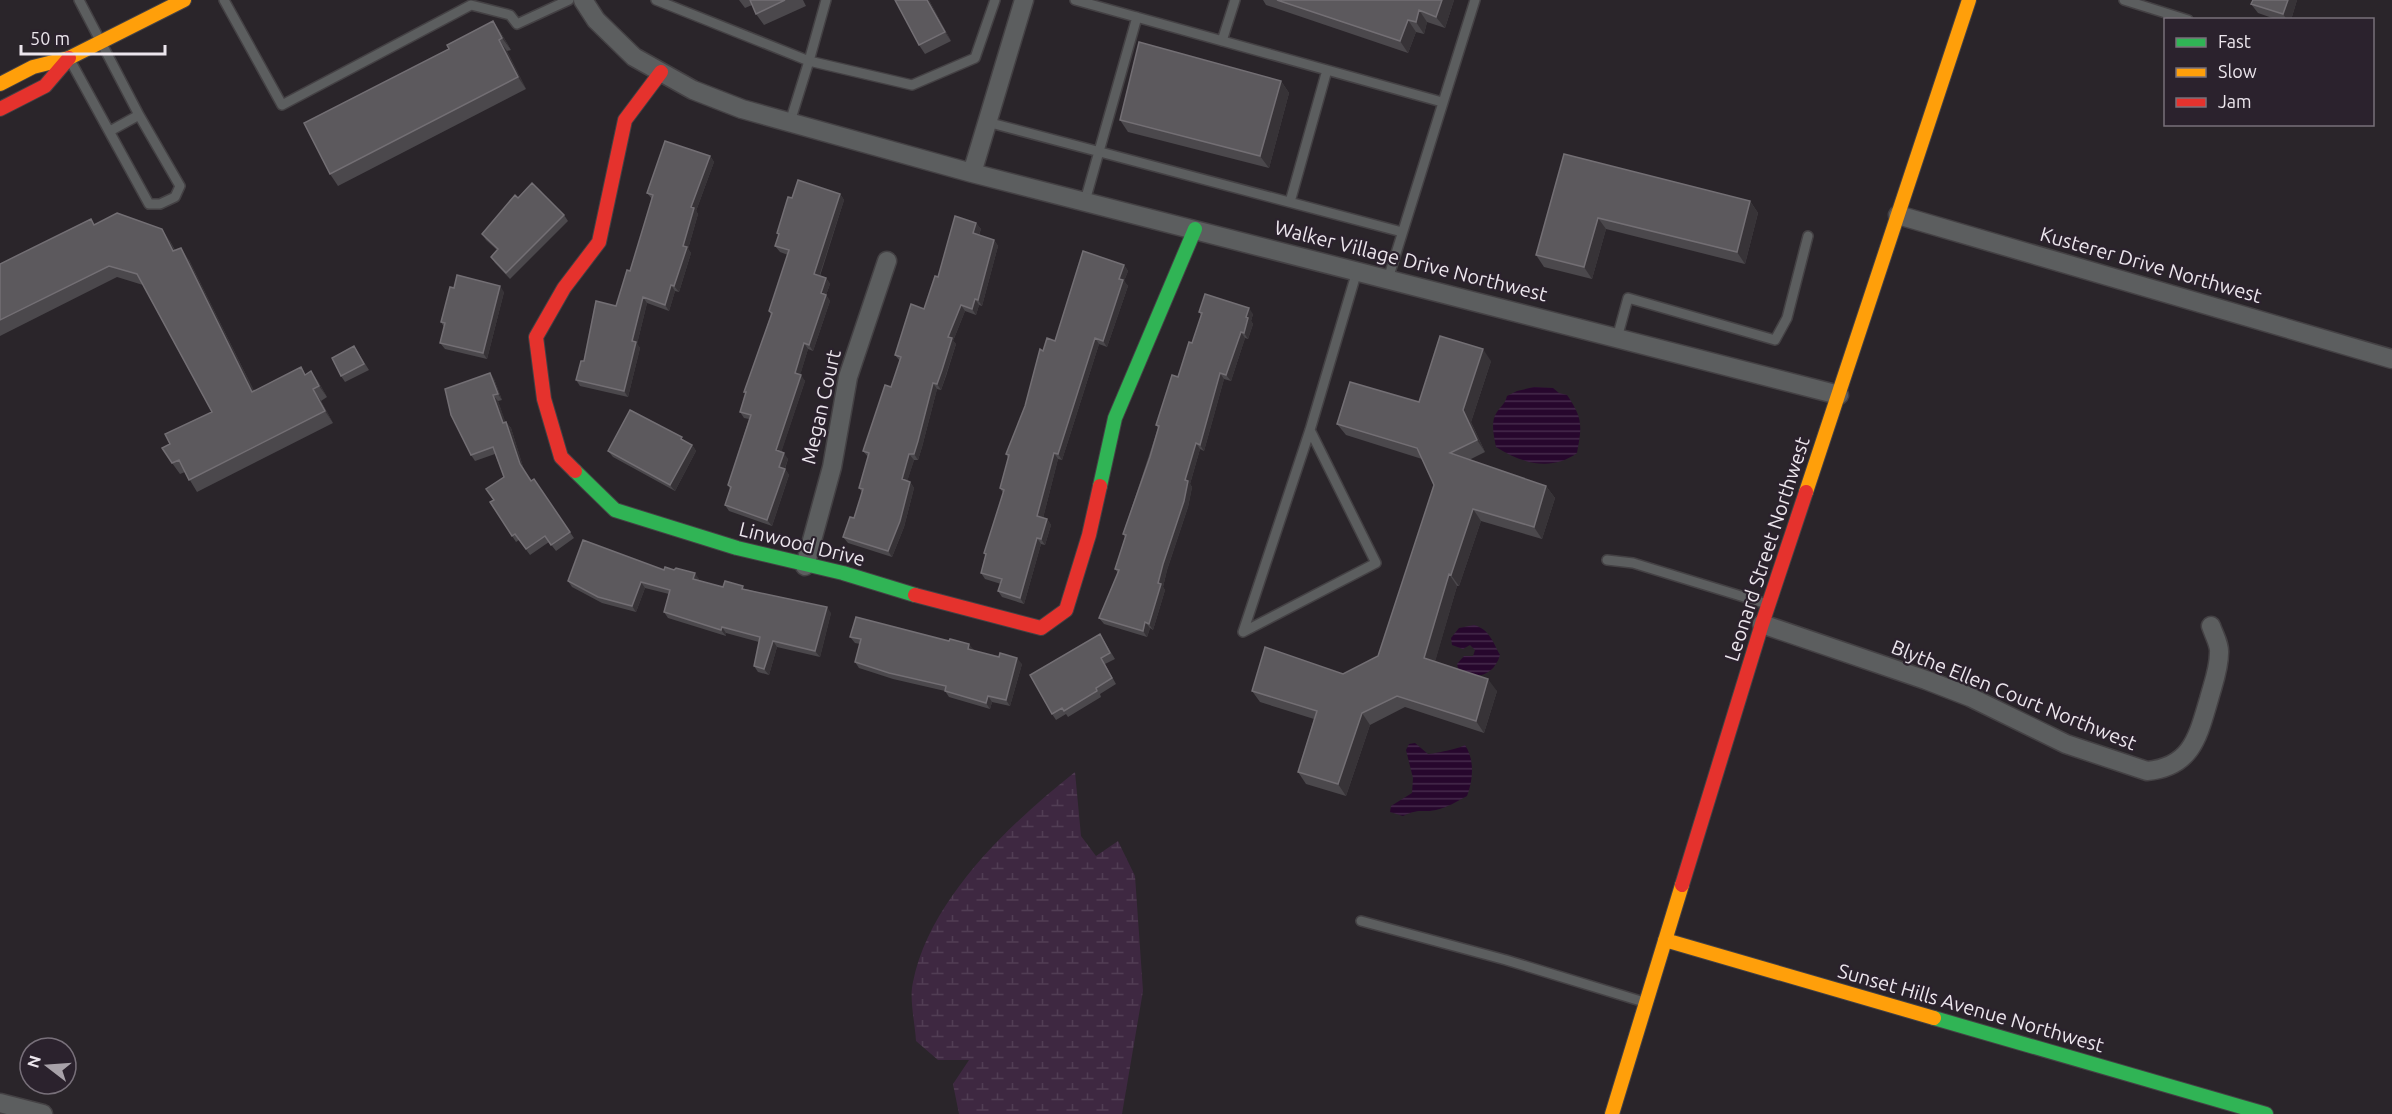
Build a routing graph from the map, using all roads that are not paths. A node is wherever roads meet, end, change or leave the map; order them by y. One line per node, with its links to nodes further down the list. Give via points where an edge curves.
1 (79, 0): 19 (lane)
2 (184, 0): 19 (street)
3 (224, 0): 4 (lane, via 282,105 471,5 510,15 518,24)
4 (569, 0)
5 (583, 0): 23 (street, Walker Village Drive Northwest, via 596,20 634,57)
6 (656, 0): 15 (lane)
7 (826, 0): 21 (lane)
8 (995, 0): 21 (lane, via 975,58 912,85)
9 (1024, 0): 29 (street)
10 (1075, 0): 16 (lane)
11 (1235, 0): 18 (lane)
12 (1475, 0): 25 (lane)
13 (1969, 0): 35 (street, Leonard Street Northwest)
14 (2124, 0): 17 (lane)
15 (670, 3): 21 (lane)
16 (1137, 17): 18 (lane); 31 (lane)
17 (2182, 18)
18 (1222, 41): 22 (lane)
19 (101, 43): 20 (street); 27 (lane)
20 (69, 58): 24 (street, via 33,67); 26 (street, via 45,86); 30 (lane)
21 (809, 61): 28 (lane)
22 (1328, 70): 25 (lane); 34 (lane)
23 (661, 72): 28 (street, Walker Village Drive Northwest, via 693,90 742,109); 47 (street, Linwood Drive, via 625,120 599,242 564,288 536,337 544,399 561,457 615,510)
24 (0, 84)
25 (1442, 102): 37 (lane)
26 (0, 109)
27 (139, 115): 30 (lane); 30 (lane, via 180,186 175,197 149,204)
28 (790, 122): 32 (street, Walker Village Drive Northwest)
29 (987, 122): 31 (lane); 32 (street)
30 (110, 131)
31 (1098, 150): 33 (lane); 34 (lane)
32 (972, 173): 33 (street, Walker Village Drive Northwest)
33 (1085, 201): 36 (street, Walker Village Drive Northwest)
34 (1290, 202): 37 (lane)
35 (1898, 214): 43 (street, Kusterer Drive Northwest); 44 (street, Leonard Street Northwest)
36 (1195, 229): 40 (street, Walker Village Drive Northwest); 47 (street, Linwood Drive, via 1115,418 1089,535 1066,610 1041,628)
37 (1402, 232): 41 (lane)
38 (1808, 236): 42 (lane, via 1788,318 1775,340 1628,298)
39 (887, 261): 47 (street, Megan Court, via 848,377 832,467)
40 (1357, 271): 41 (street, Walker Village Drive Northwest); 45 (lane)
41 (1388, 279): 42 (street, Walker Village Drive Northwest)
42 (1617, 338): 44 (street, Walker Village Drive Northwest)
43 (2392, 359)
44 (1839, 395): 48 (street, Leonard Street Northwest)
45 (1310, 430): 45 (lane, via 1306,441 1243,632 1376,563)
46 (1607, 560): 48 (lane, via 1633,563)
47 (805, 566)
48 (1769, 605): 49 (street, Leonard Street Northwest)
49 (1762, 624): 50 (street, Blythe Ellen Court Northwest, via 1926,680 2066,744 2147,771 2175,764 2188,753 2198,736 2218,669 2220,651); 52 (street, Leonard Street Northwest)
50 (2211, 626)
51 (1361, 921): 53 (lane)
52 (1665, 940): 53 (street, Leonard Street Northwest); 57 (street, Sunset Hills Avenue Northwest)
53 (1646, 1003): 56 (street, Leonard Street Northwest)
54 (0, 1103): 55 (street)
55 (43, 1114)
56 (1612, 1114)
57 (2266, 1114)

